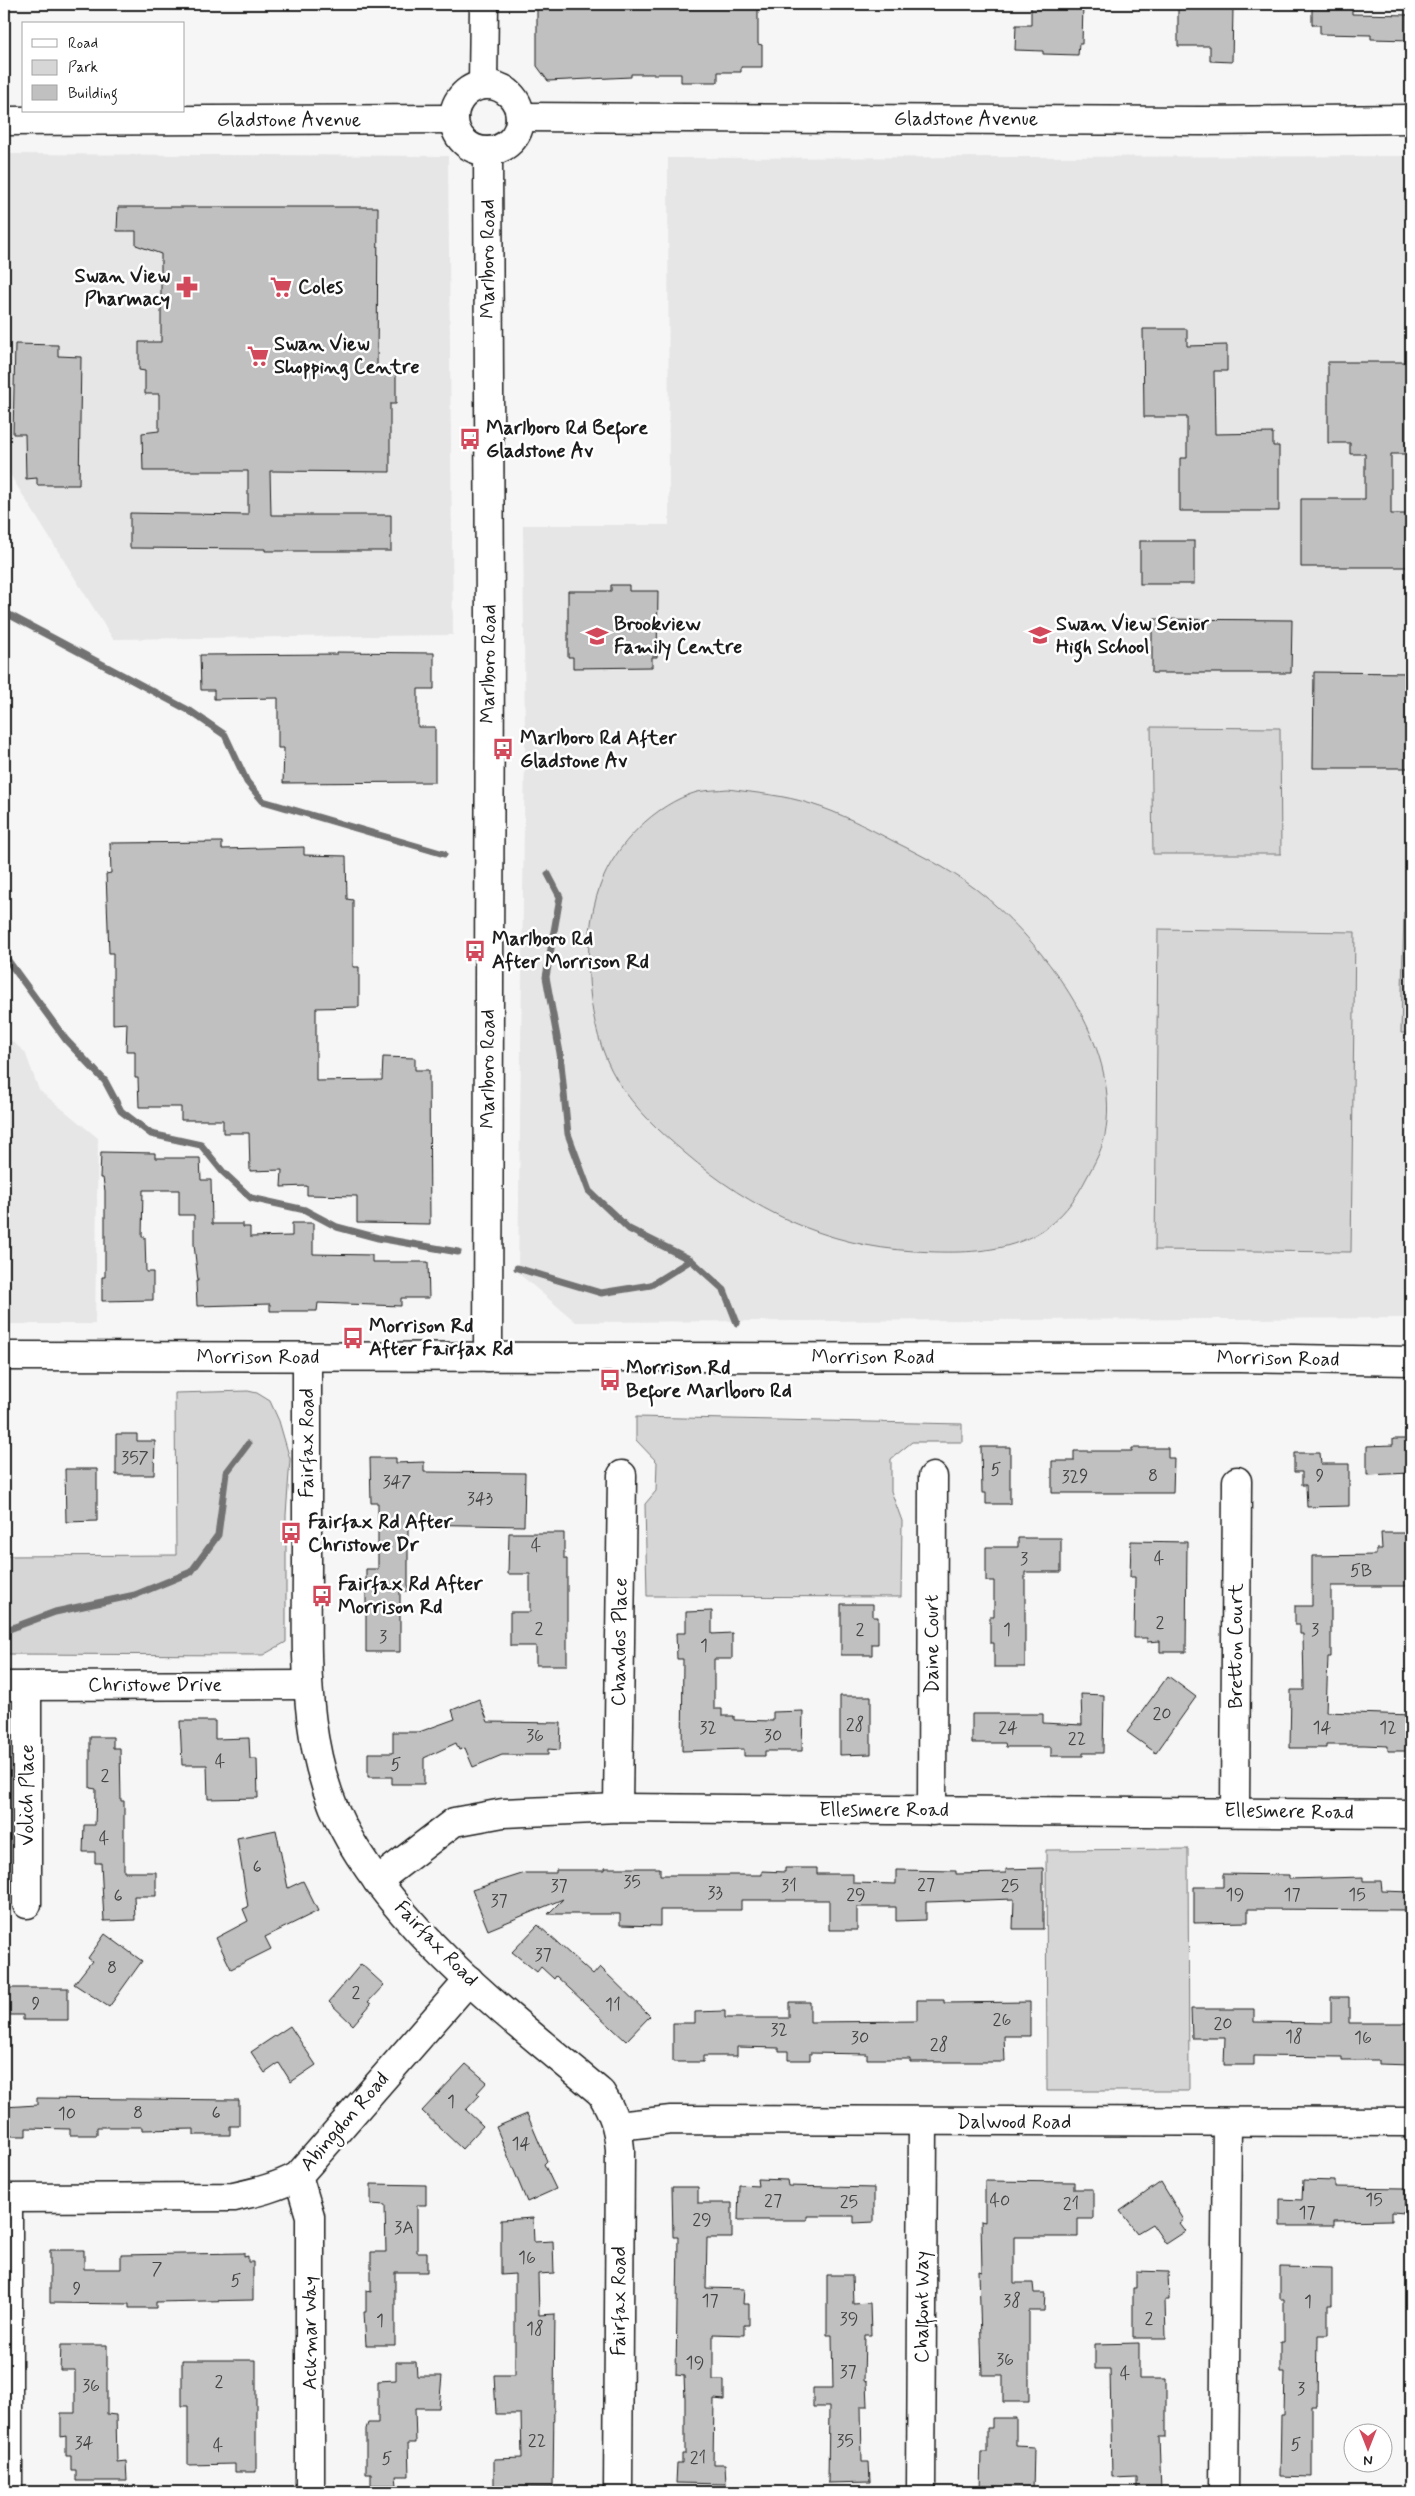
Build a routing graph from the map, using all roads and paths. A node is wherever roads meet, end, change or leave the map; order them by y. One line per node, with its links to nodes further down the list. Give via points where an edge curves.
1 (484, 4): 2 (street)
2 (483, 85): 3 (street, via 499,87 507,92 519,107); 4 (street, via 460,98)
3 (520, 117): 5 (street, Gladstone Avenue); 7 (street, via 514,137 498,149)
4 (454, 119): 6 (street, Gladstone Avenue); 7 (street, via 456,129 468,145)
5 (1411, 119)
6 (4, 121)
7 (488, 151): 10 (street, Marlboro Road)
8 (4, 1356): 9 (street, Morrison Road)
9 (307, 1356): 10 (street, Morrison Road); 15 (street, Fairfax Road)
10 (488, 1356): 11 (street, Morrison Road)
11 (1411, 1361)
12 (622, 1475): 17 (street, Chandos Place)
13 (933, 1477): 18 (street, Daine Court)
14 (1237, 1481): 19 (street, Bretton Court)
15 (307, 1685): 16 (street, Christowe Drive); 21 (street, Fairfax Road, via 320,1763 332,1804 349,1839)
16 (15, 1686): 22 (street, Volich Place)
17 (618, 1808): 18 (street, Ellesmere Road); 21 (street, Ellesmere Road, via 503,1813 454,1822)
18 (932, 1811): 19 (street, Ellesmere Road)
19 (1234, 1811): 20 (street, Ellesmere Road)
20 (1411, 1814)
21 (377, 1881): 23 (street, Fairfax Road, via 428,1941)
22 (27, 1904)
23 (469, 1980): 27 (street, Fairfax Road, via 601,2093); 28 (street, Abingdon Road)
24 (922, 2122): 26 (street, Dalwood Road); 27 (street, Dalwood Road, via 671,2120); 33 (street, Chalfont Way)
25 (1411, 2122): 26 (street, Dalwood Road)
26 (1227, 2123): 34 (street)
27 (618, 2126): 32 (street, Fairfax Road)
28 (298, 2176): 29 (street, Abingdon Road, via 260,2192 234,2196); 31 (street, Ackmar Way, via 310,2216)
29 (6, 2198): 30 (street)
30 (8, 2492)
31 (310, 2492)
32 (618, 2492)
33 (921, 2492)
34 (1224, 2492)

